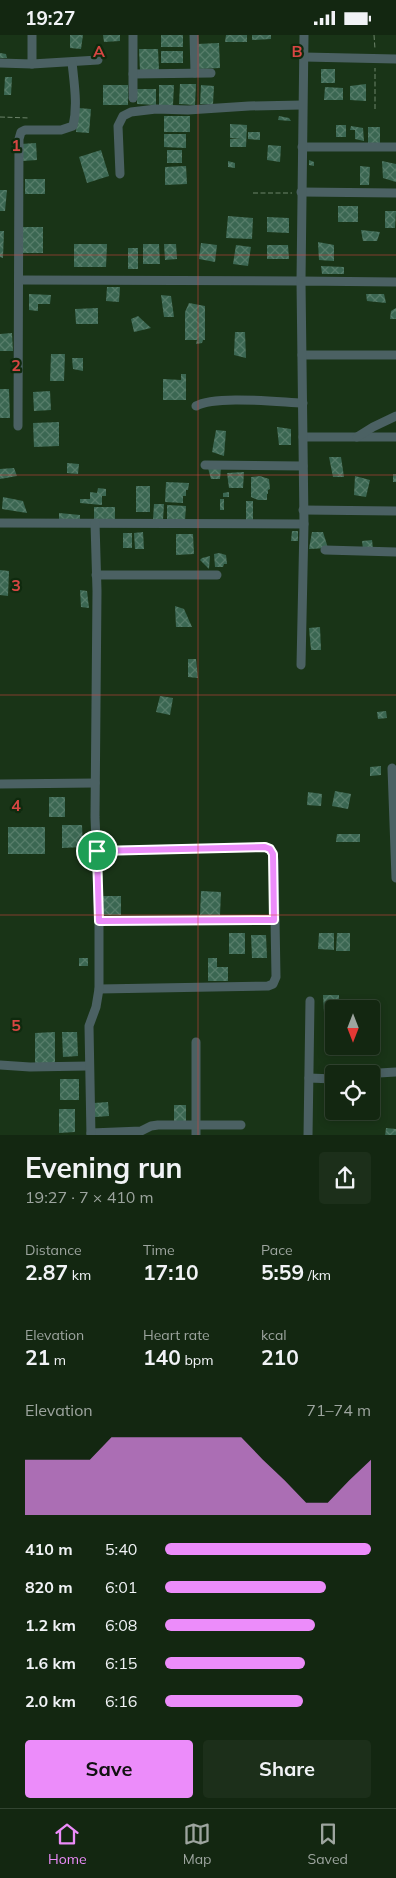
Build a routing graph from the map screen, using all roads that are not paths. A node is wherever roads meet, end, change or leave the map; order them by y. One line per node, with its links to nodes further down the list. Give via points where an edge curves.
1 (32, 35): 10 (street)
2 (134, 35): 13 (street)
3 (194, 35): 11 (street)
4 (304, 35): 5 (street)
5 (304, 57): 6 (street); 15 (street)
6 (396, 59)
7 (98, 61): 8 (street)
8 (72, 62): 10 (street); 21 (street, via 76,93 73,126 60,130 25,130 18,139)
9 (0, 63): 10 (street)
10 (32, 63)
11 (195, 73): 12 (street); 13 (street)
12 (211, 73)
13 (133, 74): 14 (street)
14 (133, 98)
15 (302, 105): 16 (street); 18 (street, via 131,112 123,116 118,126)
16 (302, 147): 17 (street); 19 (street)
17 (396, 147)
18 (120, 174)
19 (301, 192): 20 (street); 22 (street)
20 (396, 193)
21 (19, 280): 22 (street); 29 (street)
22 (302, 281): 23 (street); 24 (street)
23 (396, 282)
24 (302, 355): 25 (street); 26 (street)
25 (396, 355)
26 (303, 403): 27 (street, via 209,401); 30 (street)
27 (196, 407)
28 (396, 416): 31 (street)
29 (18, 426)
30 (304, 437): 31 (street); 34 (street)
31 (357, 437): 32 (street)
32 (396, 437)
33 (205, 465): 34 (street)
34 (304, 466): 35 (street)
35 (303, 510): 36 (street); 39 (street)
36 (396, 511)
37 (0, 523): 38 (street)
38 (95, 523): 39 (street); 42 (street)
39 (304, 524): 44 (street)
40 (325, 550): 41 (street)
41 (396, 552)
42 (96, 575): 43 (street); 47 (street)
43 (217, 575)
44 (301, 665)
45 (392, 769): 49 (street)
46 (0, 783): 47 (street)
47 (95, 783): 48 (street)
48 (97, 851): 50 (street, via 265,847 273,854); 51 (street)
49 (396, 879)
50 (274, 920): 51 (street); 52 (street, via 276,977 268,986)
51 (99, 921): 52 (street)
52 (98, 989): 56 (street, via 89,1026)
53 (310, 1001): 59 (street)
54 (196, 1042): 61 (street)
55 (0, 1065): 56 (street)
56 (88, 1066): 63 (street)
57 (396, 1072): 58 (street)
58 (380, 1073)
59 (309, 1078): 60 (street); 65 (street)
60 (325, 1079)
61 (196, 1125): 62 (street); 63 (street, via 158,1125 141,1131); 64 (street)
62 (241, 1125)
63 (91, 1135)
64 (196, 1135)
65 (308, 1135)

